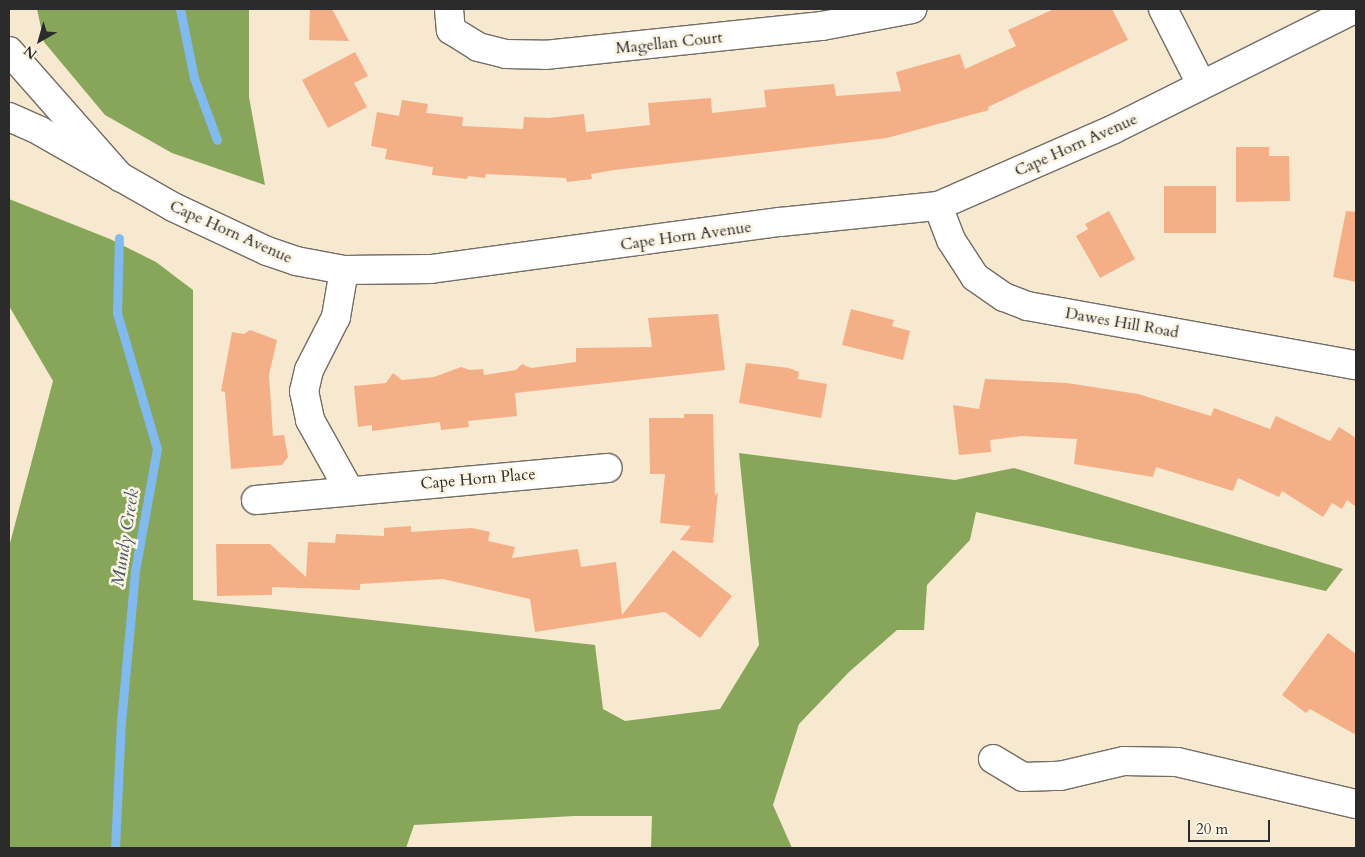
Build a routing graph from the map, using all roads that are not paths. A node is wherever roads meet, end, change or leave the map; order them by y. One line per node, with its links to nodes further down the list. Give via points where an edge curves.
1 (449, 9): 2 (street, Magellan Court, via 451,30 478,47 506,54 546,55 822,26)
2 (912, 9)
3 (1163, 9): 6 (street)
4 (1355, 9): 6 (street, Cape Horn Avenue)
5 (9, 51): 8 (street)
6 (1201, 84): 9 (street, Cape Horn Avenue, via 1114,129)
7 (9, 117): 8 (street, Cape Horn Avenue)
8 (121, 178): 10 (street, Cape Horn Avenue, via 173,208 250,244 296,261)
9 (938, 206): 10 (street, Cape Horn Avenue, via 915,211 780,222 452,267 384,272); 11 (street, Dawes Hill Road, via 951,240 975,277 1004,298 1027,306)
10 (344, 270): 13 (street, via 336,317 309,370 304,391 310,420)
11 (1356, 365)
12 (608, 468): 13 (street, Cape Horn Place)
13 (349, 490): 14 (street, Cape Horn Place)
14 (256, 500)
15 (993, 759): 16 (street, via 1024,777 1060,776 1124,761 1177,762)
16 (1356, 804)

